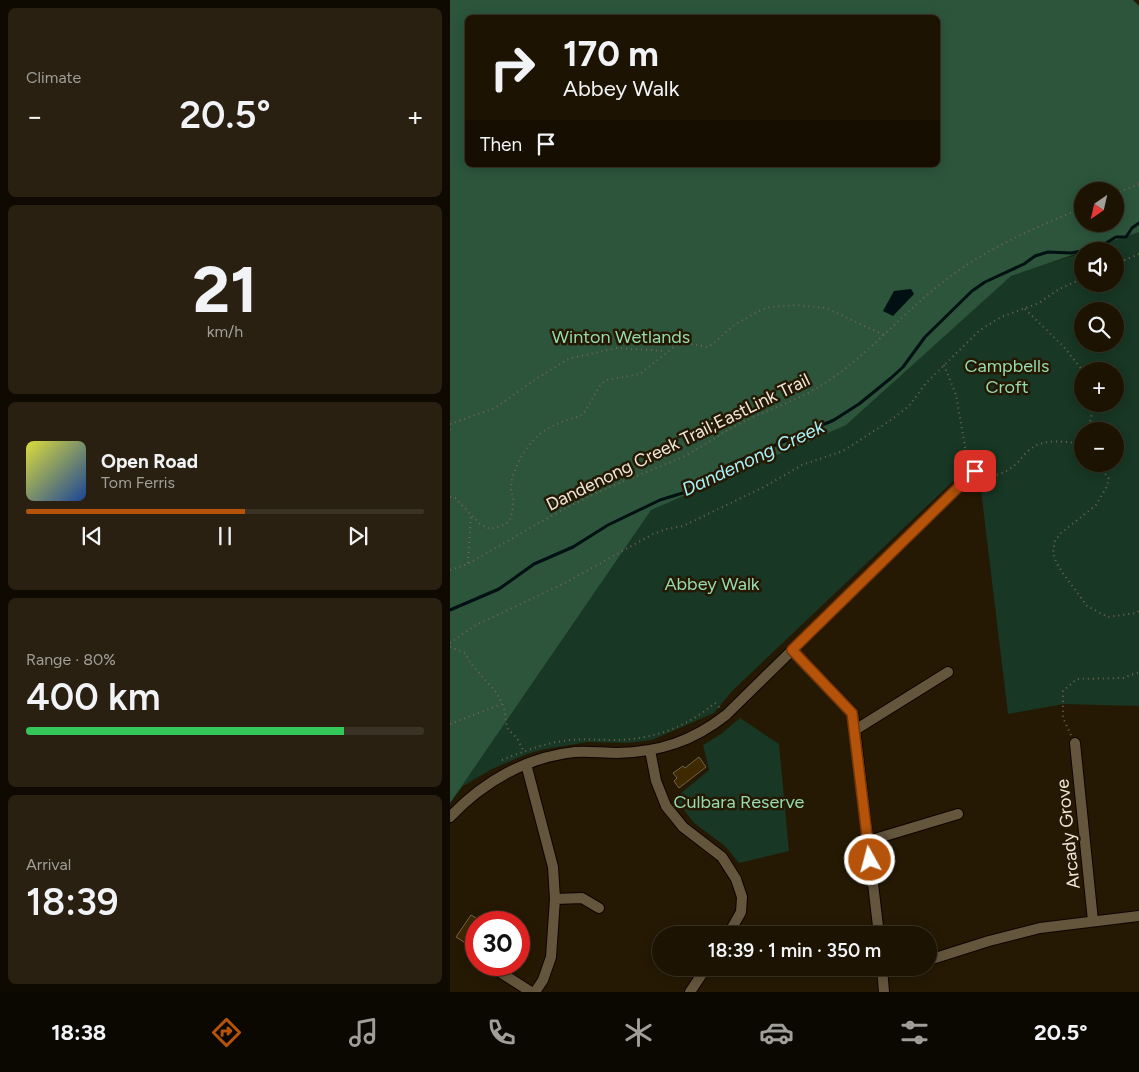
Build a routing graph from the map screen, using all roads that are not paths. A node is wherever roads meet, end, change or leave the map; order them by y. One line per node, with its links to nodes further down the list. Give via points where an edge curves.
1 (975, 471): 2 (street)
2 (792, 650): 4 (street, via 852,713); 6 (street, via 707,729 689,739)
3 (948, 672): 4 (street)
4 (855, 730): 10 (street)
5 (1075, 743): 14 (street, Arcady Grove)
6 (650, 750): 7 (street, via 576,752); 15 (street, via 656,781 666,806 683,827 722,857 736,879 742,897 741,912)
7 (526, 764): 9 (street, via 503,774 473,795); 11 (street, via 553,867)
8 (958, 814): 10 (street)
9 (450, 817)
10 (868, 841): 16 (street)
11 (555, 899): 12 (street, via 582,898); 22 (street, via 551,958)
12 (599, 908)
13 (1139, 916): 14 (street)
14 (1093, 921): 17 (street, via 1040,928)
15 (733, 926)
16 (878, 926)
17 (937, 957)
18 (506, 976): 21 (street)
19 (701, 976): 23 (street)
20 (883, 976): 24 (street)
21 (531, 992)
22 (535, 992)
23 (690, 992)
24 (884, 992)

